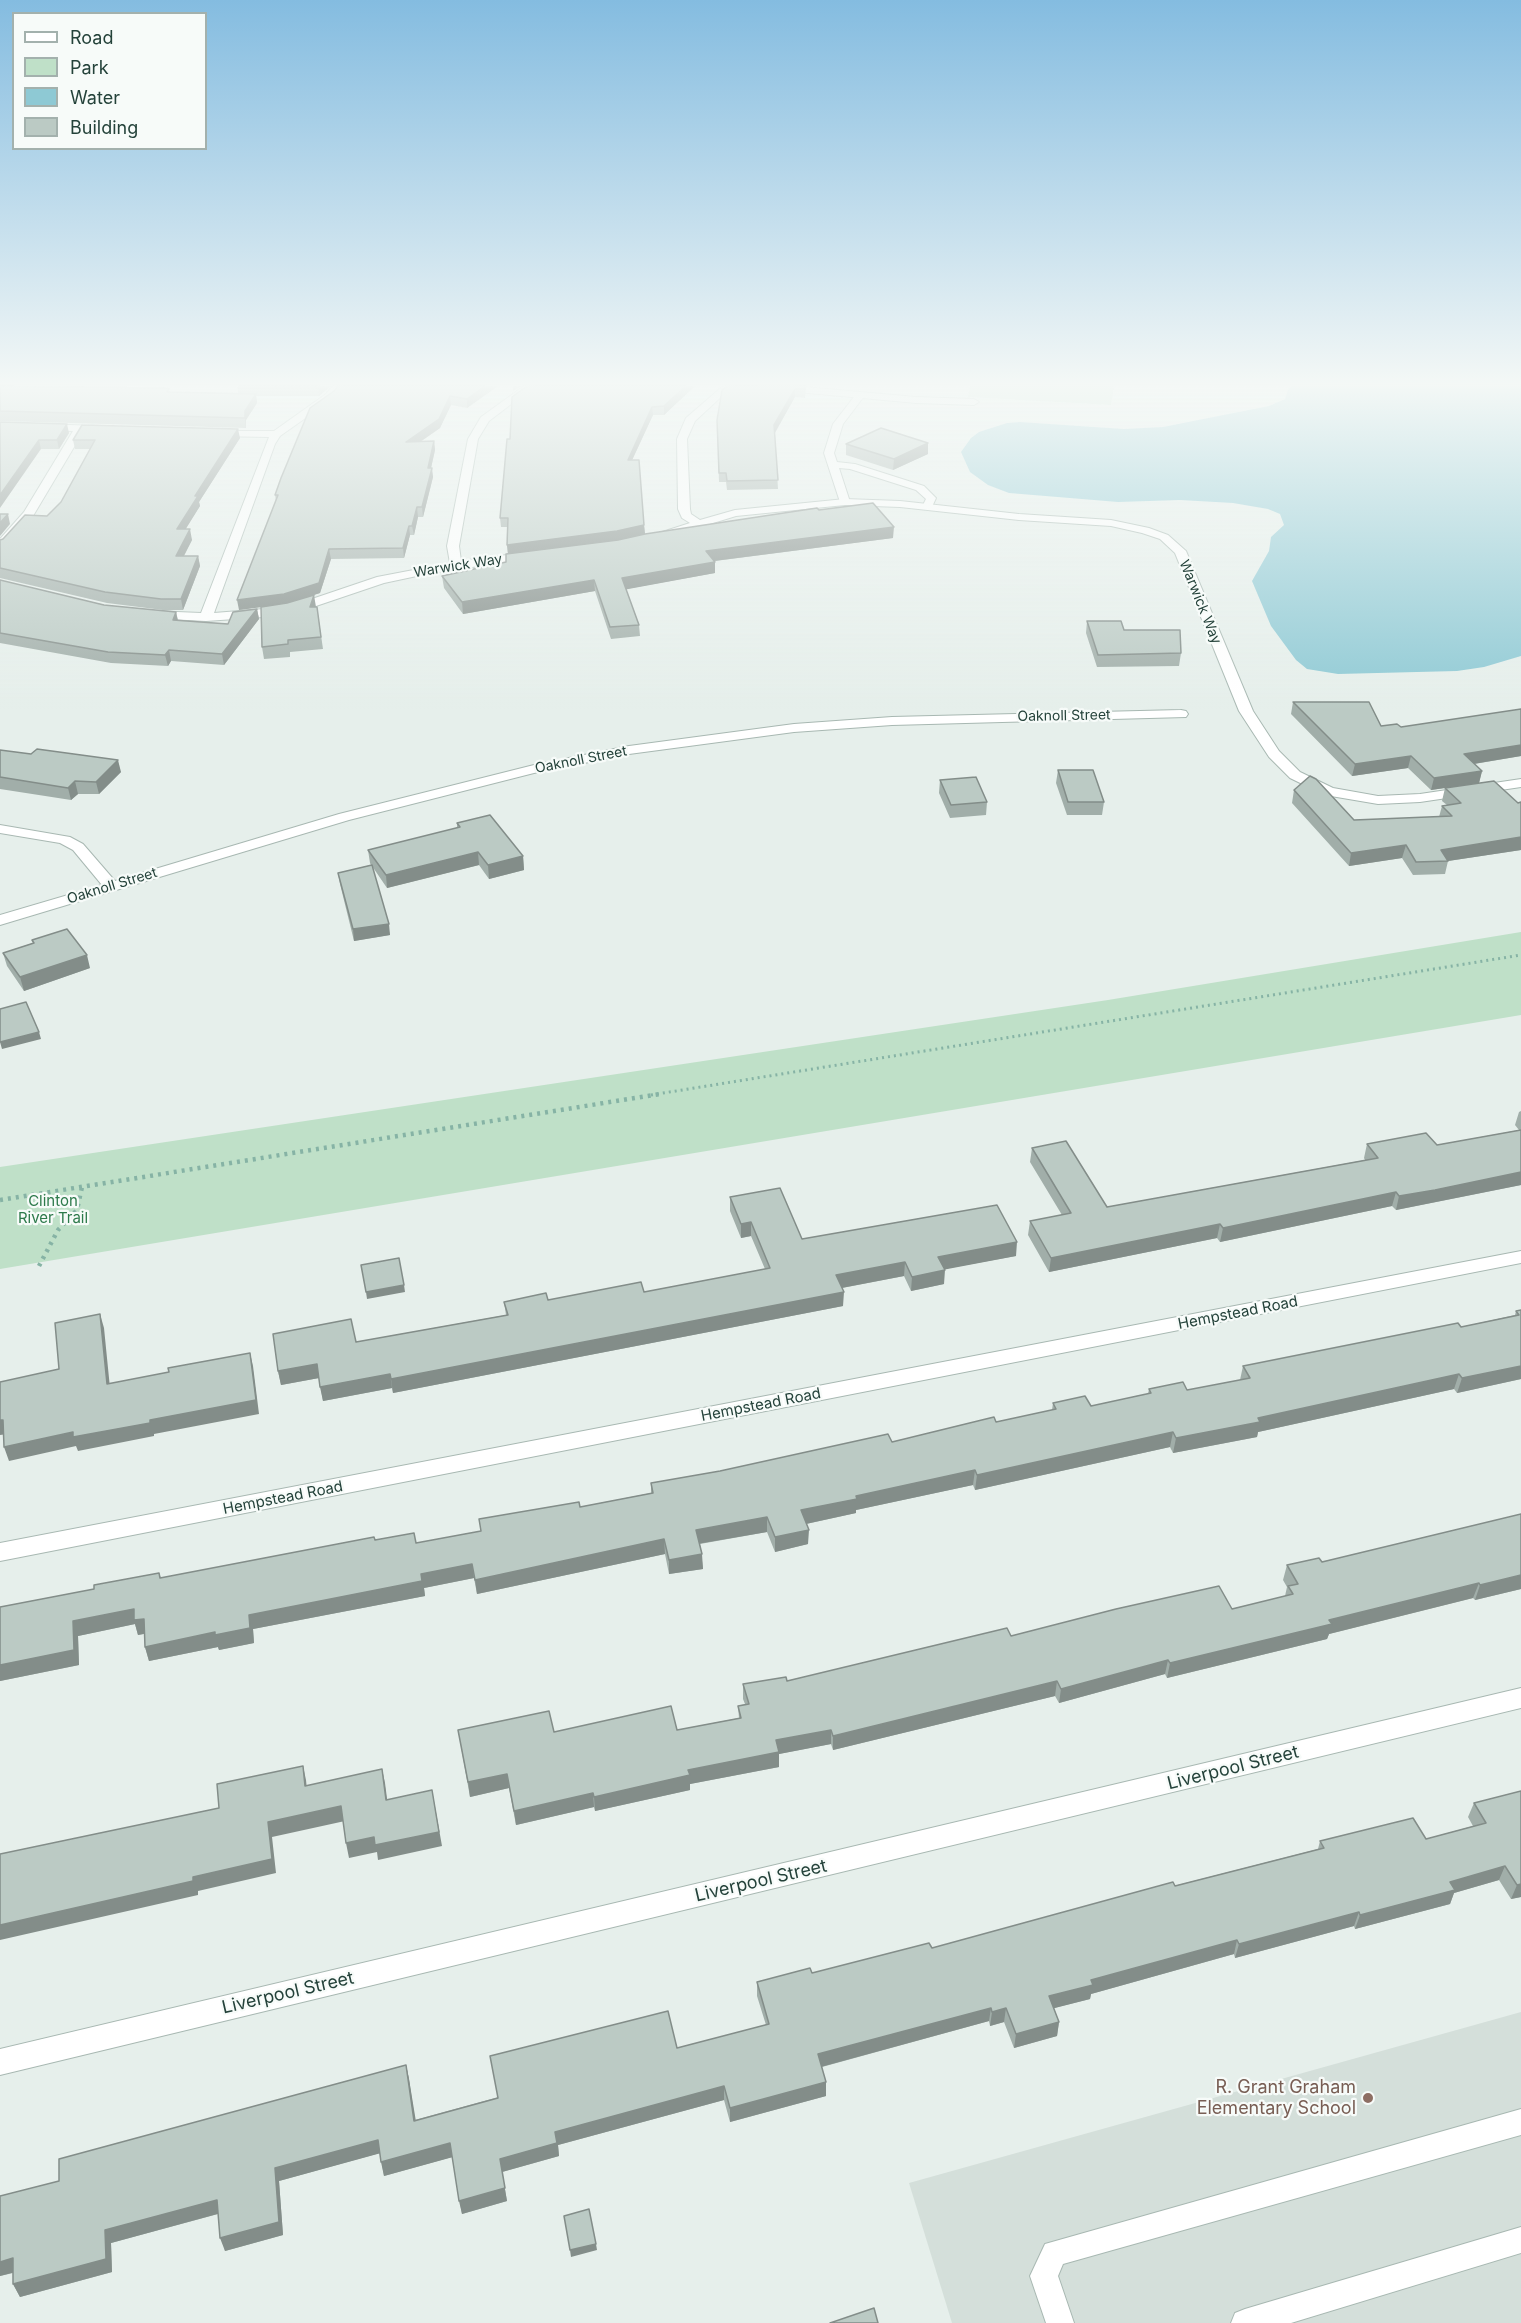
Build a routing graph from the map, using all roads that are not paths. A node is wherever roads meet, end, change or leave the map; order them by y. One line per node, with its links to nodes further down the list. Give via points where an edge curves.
1 (41, 494): 11 (street)
2 (251, 494): 15 (street)
3 (463, 494): 13 (street, via 453,546)
4 (684, 494): 9 (street, via 686,516)
5 (841, 494): 7 (lane)
6 (927, 494): 8 (lane, via 931,498)
7 (844, 502): 8 (street, Warwick Way); 9 (street, Warwick Way, via 760,509)
8 (927, 507): 17 (street, Warwick Way, via 1128,525 1174,544 1246,711 1279,759 1310,784 1349,797 1378,800)
9 (697, 523): 10 (street, Warwick Way)
10 (648, 539)
11 (0, 546)
12 (545, 555): 13 (street, Warwick Way)
13 (456, 564): 15 (street, Warwick Way, via 381,580 288,609)
14 (142, 614): 15 (street, Warwick Way)
15 (206, 617)
16 (1181, 714): 19 (street, Oaknoll Street, via 979,717 848,724 629,750 411,799)
17 (1521, 783)
18 (0, 829): 19 (street, via 65,840 78,847)
19 (111, 886): 20 (street, Oaknoll Street)
20 (0, 920)
21 (1521, 1257): 22 (street, Hempstead Road)
22 (0, 1552)
23 (1521, 1698): 24 (street, Liverpool Street)
24 (0, 2062)
25 (1521, 2122): 27 (lane, via 1054,2253 1044,2276)
26 (1521, 2240): 28 (lane)
27 (1060, 2323)
28 (1245, 2323)

